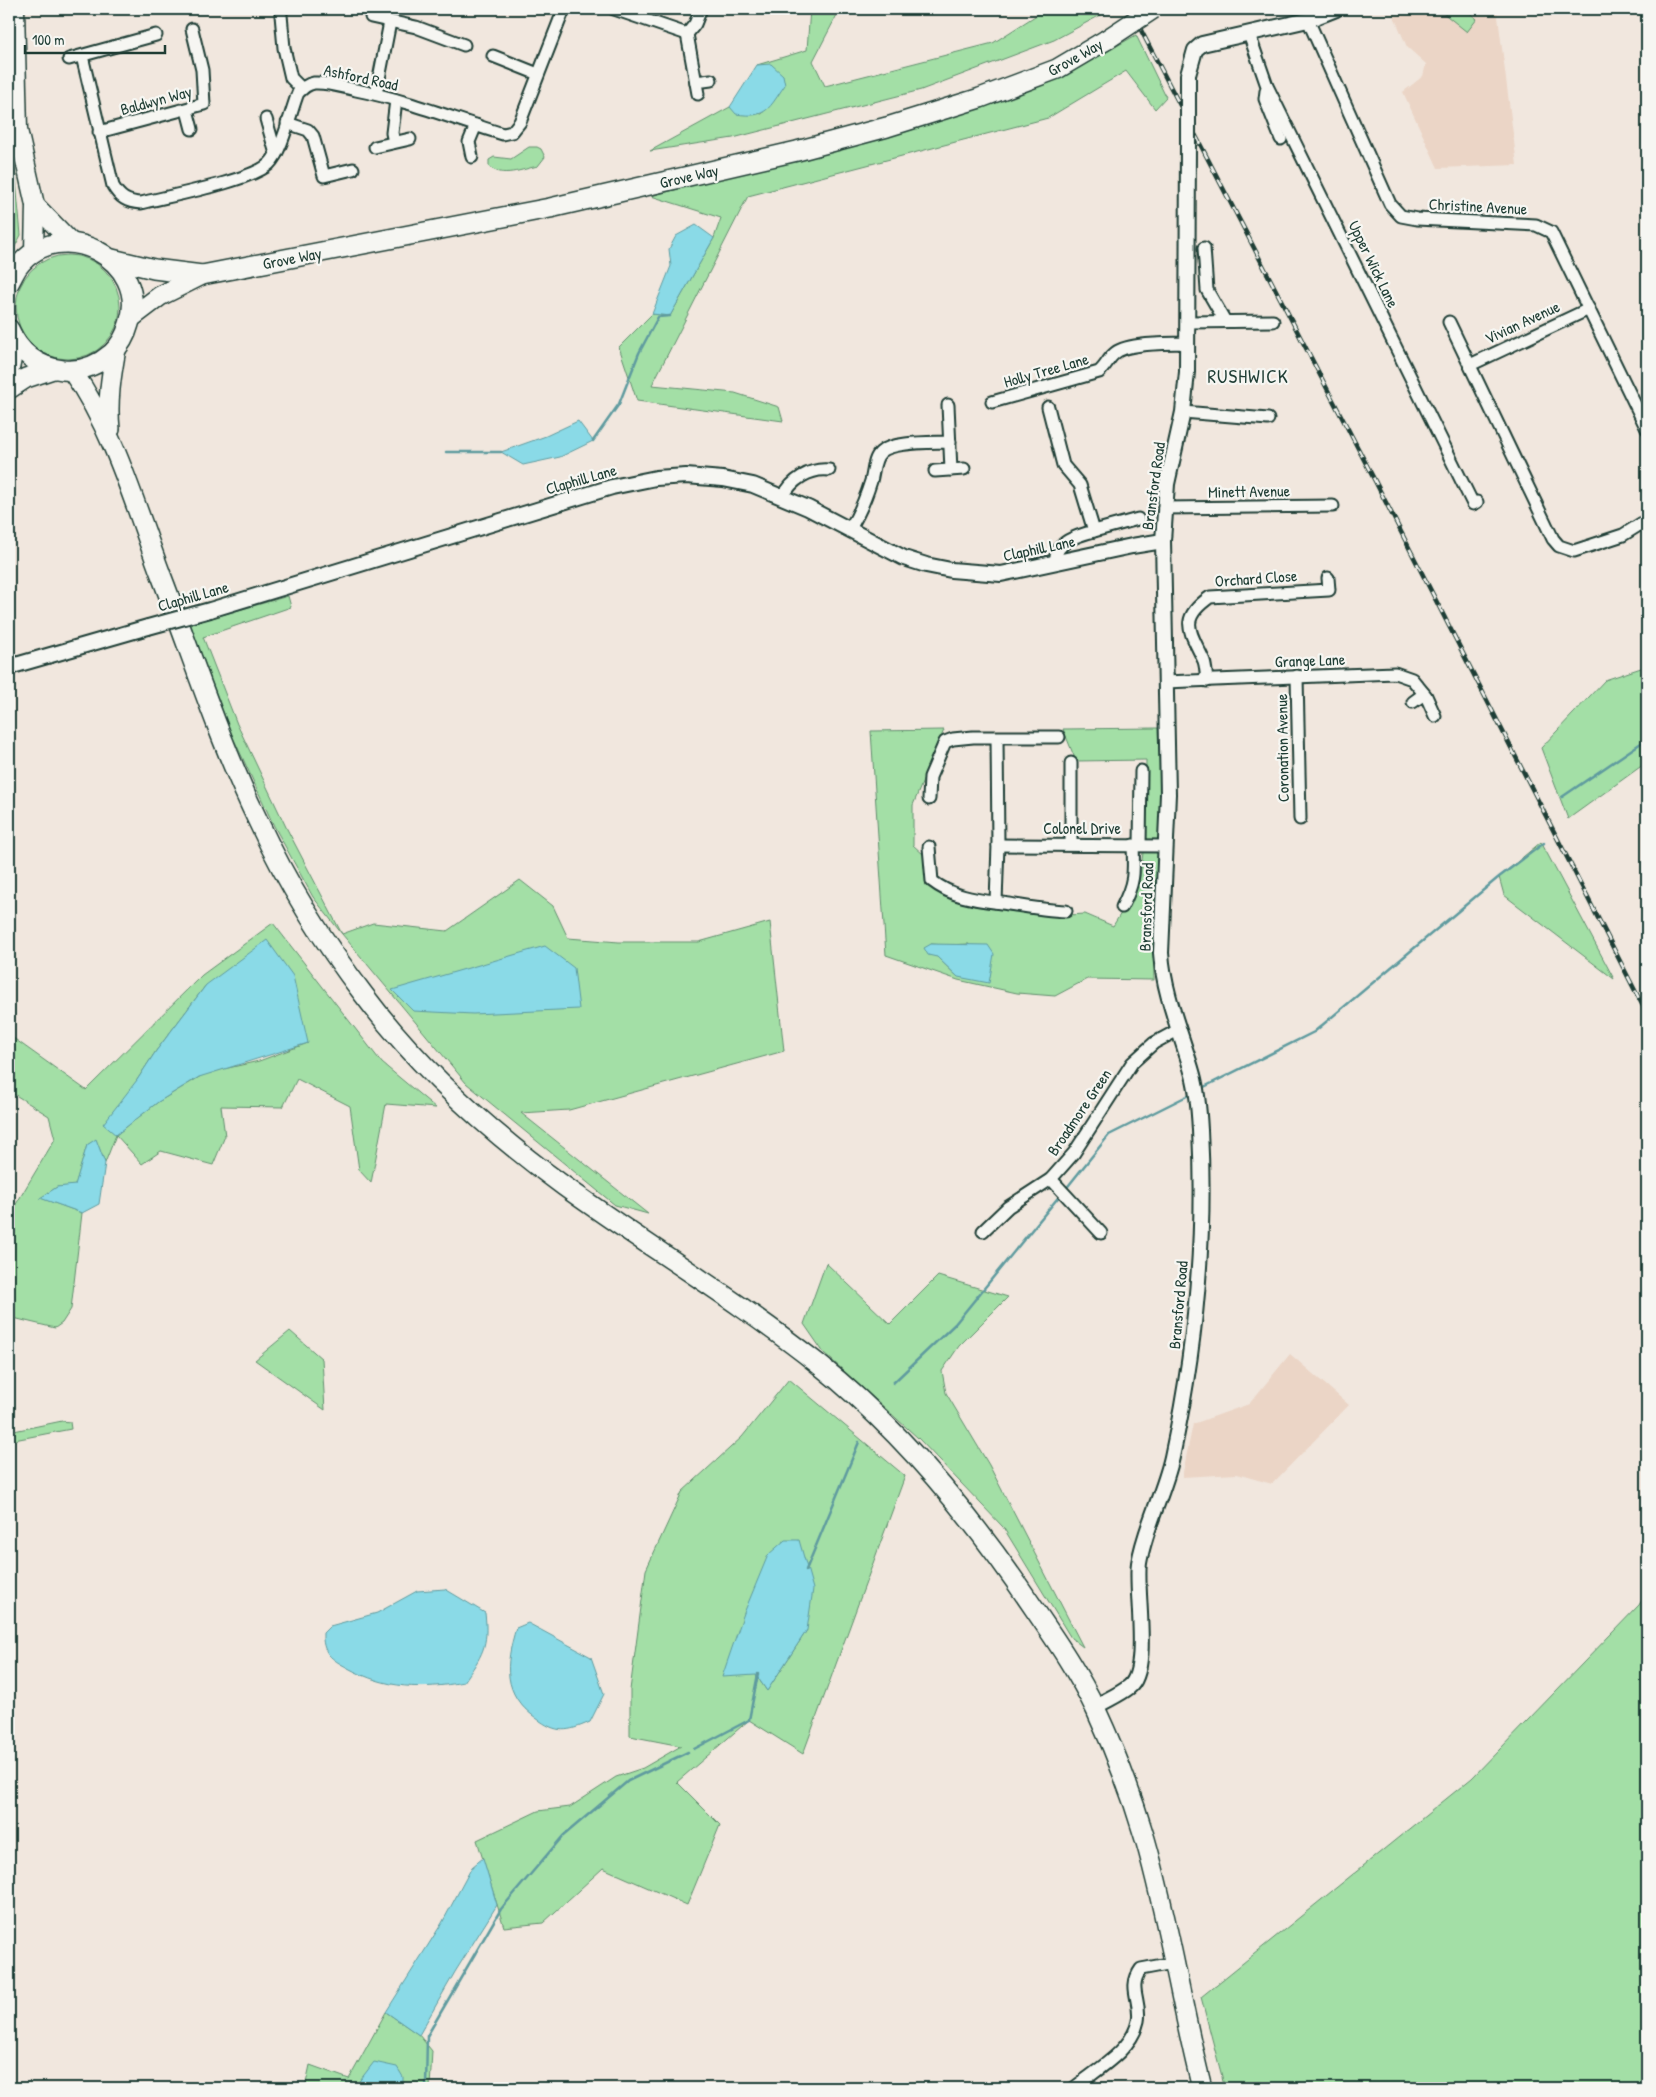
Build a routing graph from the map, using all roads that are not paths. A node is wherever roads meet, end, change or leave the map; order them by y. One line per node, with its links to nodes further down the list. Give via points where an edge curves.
1 (15, 9): 40 (main road, via 18,130)
2 (564, 9): 19 (street, Ashford Road)
3 (614, 9): 12 (street)
4 (701, 9): 12 (street)
5 (1153, 9): 45 (highway, Grove Way, bridge, via 1057,69 980,98 887,127 550,208)
6 (1336, 9): 9 (street)
7 (281, 15): 23 (street, via 291,78)
8 (371, 17): 10 (street)
9 (1308, 20): 13 (street); 47 (street, Christine Avenue, via 1390,204 1401,216 1536,225 1552,232)
10 (390, 22): 15 (street, via 430,31); 24 (street)
11 (192, 29): 27 (street, Baldwyn Way, via 202,70 204,104)
12 (687, 34): 21 (street)
13 (1249, 34): 22 (street, Upper Wick Lane); 51 (street, Bransford Road, bridge, via 1202,44 1195,50 1188,74)
14 (156, 35): 16 (street)
15 (464, 45)
16 (82, 56): 18 (street); 32 (street, Ashford Road)
17 (493, 56): 19 (street)
18 (69, 59)
19 (538, 74): 30 (street, Ashford Road, via 520,122 512,132 503,134)
20 (711, 80): 21 (street)
21 (696, 82): 25 (street)
22 (1267, 86): 34 (street, via 1265,99); 74 (street, Upper Wick Lane, via 1472,504)
23 (302, 89): 24 (street, Ashford Road, via 309,84 324,84); 29 (street, Ashford Road)
24 (376, 94): 26 (street, Ashford Road)
25 (698, 94)
26 (396, 100): 30 (street, Ashford Road); 35 (street)
27 (187, 110): 31 (street); 32 (street, Baldwyn Way)
28 (266, 119): 37 (street)
29 (288, 123): 37 (street, Ashford Road); 39 (street, via 308,130 313,136 324,176)
30 (476, 125): 38 (street, via 469,142)
31 (192, 129)
32 (100, 132): 37 (street, Ashford Road, via 113,186 118,194 132,202 141,203 245,177 269,164)
33 (410, 139): 35 (street)
34 (1281, 139)
35 (394, 142): 36 (street)
36 (376, 147)
37 (276, 154)
38 (472, 158)
39 (353, 170)
40 (35, 205): 41 (main road); 43 (main road)
41 (72, 242): 43 (highway, via 46,246); 44 (highway, via 93,248)
42 (1204, 248): 49 (street, via 1206,290)
43 (34, 252): 46 (highway, via 19,266)
44 (112, 259): 45 (highway, Grove Way); 48 (highway, via 129,286)
45 (202, 275): 48 (highway, Grove Way, via 160,296)
46 (9, 283)
47 (1589, 309): 56 (street, Vivian Avenue); 66 (street, Christine Avenue)
48 (131, 318): 55 (highway, via 126,335)
49 (1226, 321): 50 (street); 51 (street)
50 (1273, 321)
51 (1188, 322): 54 (street, Bransford Road)
52 (1449, 322): 56 (street)
53 (12, 336): 57 (highway, via 25,354); 58 (highway)
54 (1187, 342): 61 (street, Holly Tree Lane, via 1124,348 1114,354 1099,372); 64 (street, Bransford Road)
55 (116, 349): 59 (highway, via 96,364); 67 (highway, via 108,411)
56 (1470, 365): 78 (street, via 1559,546 1574,551 1623,535)
57 (52, 369): 59 (highway); 60 (highway, via 26,378)
58 (9, 371)
59 (72, 371): 67 (highway, via 86,390)
60 (9, 389)
61 (992, 402)
62 (948, 405): 68 (street)
63 (1048, 407): 80 (street, via 1063,465 1080,485)
64 (1183, 412): 65 (street); 76 (street, Bransford Road)
65 (1268, 419)
66 (1647, 429)
67 (111, 441): 109 (highway, via 226,747 259,824 300,900 364,995 423,1064 518,1151 817,1363 870,1409 916,1456 1006,1568 1061,1648)
68 (950, 442): 71 (street); 79 (street, via 901,445 880,452 856,520)
69 (964, 469): 71 (street)
70 (829, 470): 73 (street, via 811,471 788,486)
71 (951, 470): 72 (street)
72 (935, 471)
73 (782, 497): 79 (street, Claphill Lane); 84 (street, Claphill Lane, bridge, via 753,485 686,476 621,485 210,610)
74 (1477, 502)
75 (1333, 506): 76 (street, Minett Avenue)
76 (1164, 508): 81 (street, Bransford Road)
77 (1138, 519): 80 (street)
78 (1647, 520)
79 (849, 530): 82 (street, Claphill Lane, via 904,558 951,570 1001,574)
80 (1094, 531): 82 (street, via 1066,542 1055,555)
81 (1163, 541): 82 (street, Claphill Lane); 87 (street, Bransford Road)
82 (1056, 562)
83 (1328, 578): 86 (street, Orchard Close, via 1329,590 1210,597 1196,606 1189,630 1205,663)
84 (9, 667)
85 (1297, 676): 86 (street, Grange Lane); 88 (street, Grange Lane, via 1395,673 1412,679); 96 (street, Coronation Avenue)
86 (1207, 681): 87 (street, Grange Lane)
87 (1165, 682): 100 (street, Bransford Road)
88 (1424, 694): 89 (street); 90 (street, Grange Lane)
89 (1413, 702)
90 (1435, 716)
91 (1059, 737): 92 (street)
92 (997, 738): 95 (street, via 945,742 930,777); 98 (street)
93 (1071, 763): 97 (street)
94 (1141, 771): 99 (street)
95 (929, 800)
96 (1300, 819)
97 (1071, 844): 98 (street, Colonel Drive); 99 (street, Colonel Drive)
98 (998, 845): 102 (street)
99 (1137, 845): 100 (street, Colonel Drive); 103 (street, via 1132,888)
100 (1166, 846): 105 (street, Bransford Road, via 1162,972)
101 (929, 847): 102 (street, via 932,881 945,890 973,900)
102 (996, 902): 104 (street)
103 (1122, 907)
104 (1066, 911)
105 (1178, 1030): 106 (street, Broadmore Green, via 1154,1043 1132,1063 1074,1152); 109 (street, Bransford Road, via 1194,1076 1200,1131 1200,1250 1193,1340 1184,1402 1168,1473 1139,1564 1141,1656 1138,1674 1131,1686)
106 (1051, 1179): 107 (street, Broadmore Green, via 1008,1208); 108 (street)
107 (983, 1231)
108 (1101, 1233)
109 (1095, 1707): 110 (highway, via 1126,1782 1145,1840)
110 (1173, 1963): 111 (street, via 1141,1968 1133,1984 1138,2019 1136,2029 1124,2047); 112 (highway)
111 (1074, 2088)
112 (1202, 2088)

